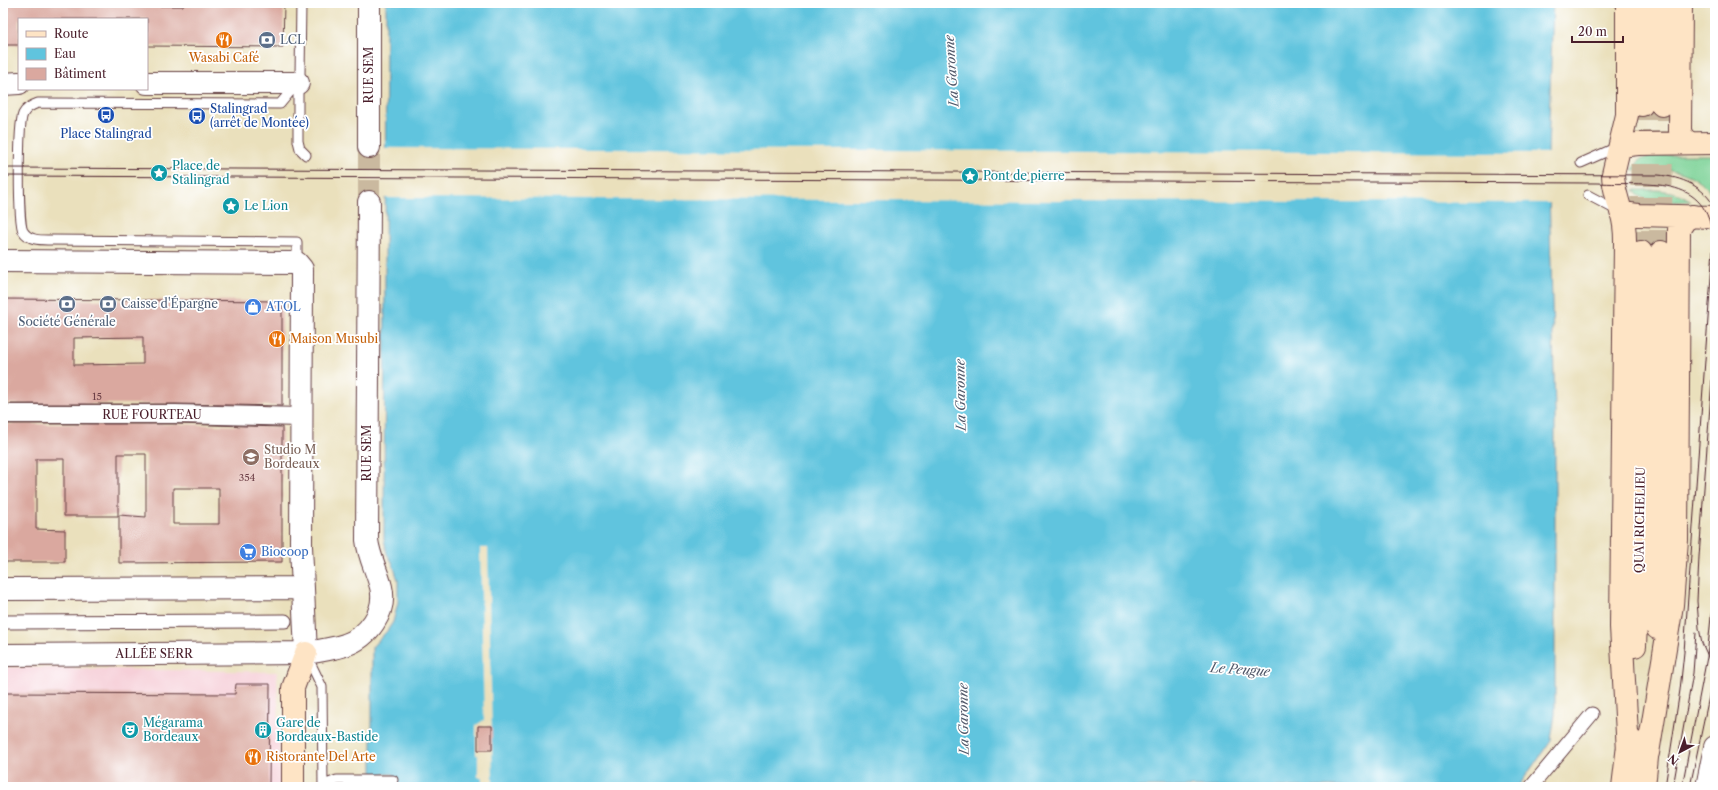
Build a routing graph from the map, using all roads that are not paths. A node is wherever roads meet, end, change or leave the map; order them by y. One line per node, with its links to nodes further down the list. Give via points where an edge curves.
1 (301, 3): 9 (lane)
2 (369, 3): 14 (street, RUE SEM)
3 (1627, 3): 13 (main road, via 1627,115)
4 (1643, 3): 5 (main road, via 1652,105)
5 (1662, 3)
6 (1681, 3): 11 (main road, via 1680,131 1683,138)
7 (18, 83): 10 (street)
8 (148, 83): 9 (street)
9 (298, 83): 15 (lane, via 298,141); 24 (lane, via 280,104 38,103 26,109 20,131 21,224 26,235 32,238 298,242)
10 (3, 84)
11 (1690, 143): 12 (main road); 13 (main road)
12 (1715, 143)
13 (1620, 146): 16 (lane); 19 (main road, via 1613,184)
14 (369, 147)
15 (306, 156)
16 (1581, 163)
17 (1588, 195): 19 (lane)
18 (368, 202): 31 (street, RUE SEM, via 367,540 368,553 381,588 381,608 371,626 352,642)
19 (1622, 213): 20 (main road); 35 (main road, via 1625,241 1621,627)
20 (1693, 216): 21 (main road); 35 (main road, via 1685,220 1679,229 1676,547 1672,605)
21 (1715, 217)
22 (1651, 252): 35 (main road, QUAI RICHELIEU, via 1659,504 1657,629)
23 (3, 261): 24 (street)
24 (297, 263): 26 (street, via 302,268)
25 (3, 414): 26 (street, RUE FOURTEAU)
26 (301, 417): 27 (street)
27 (303, 588): 28 (street); 31 (street)
28 (3, 589)
29 (285, 621): 30 (street)
30 (3, 622)
31 (306, 654): 32 (street, ALLÉE SERR); 37 (main road); 38 (main road, via 293,688)
32 (3, 655)
33 (1592, 714): 39 (street)
34 (1715, 747): 42 (street)
35 (1638, 752): 40 (main road, QUAI RICHELIEU); 41 (main road, QUAI RICHELIEU)
36 (393, 780): 37 (lane, via 337,780)
37 (317, 786)
38 (293, 787)
39 (1531, 787)
40 (1623, 787)
41 (1644, 787)
42 (1707, 787)

